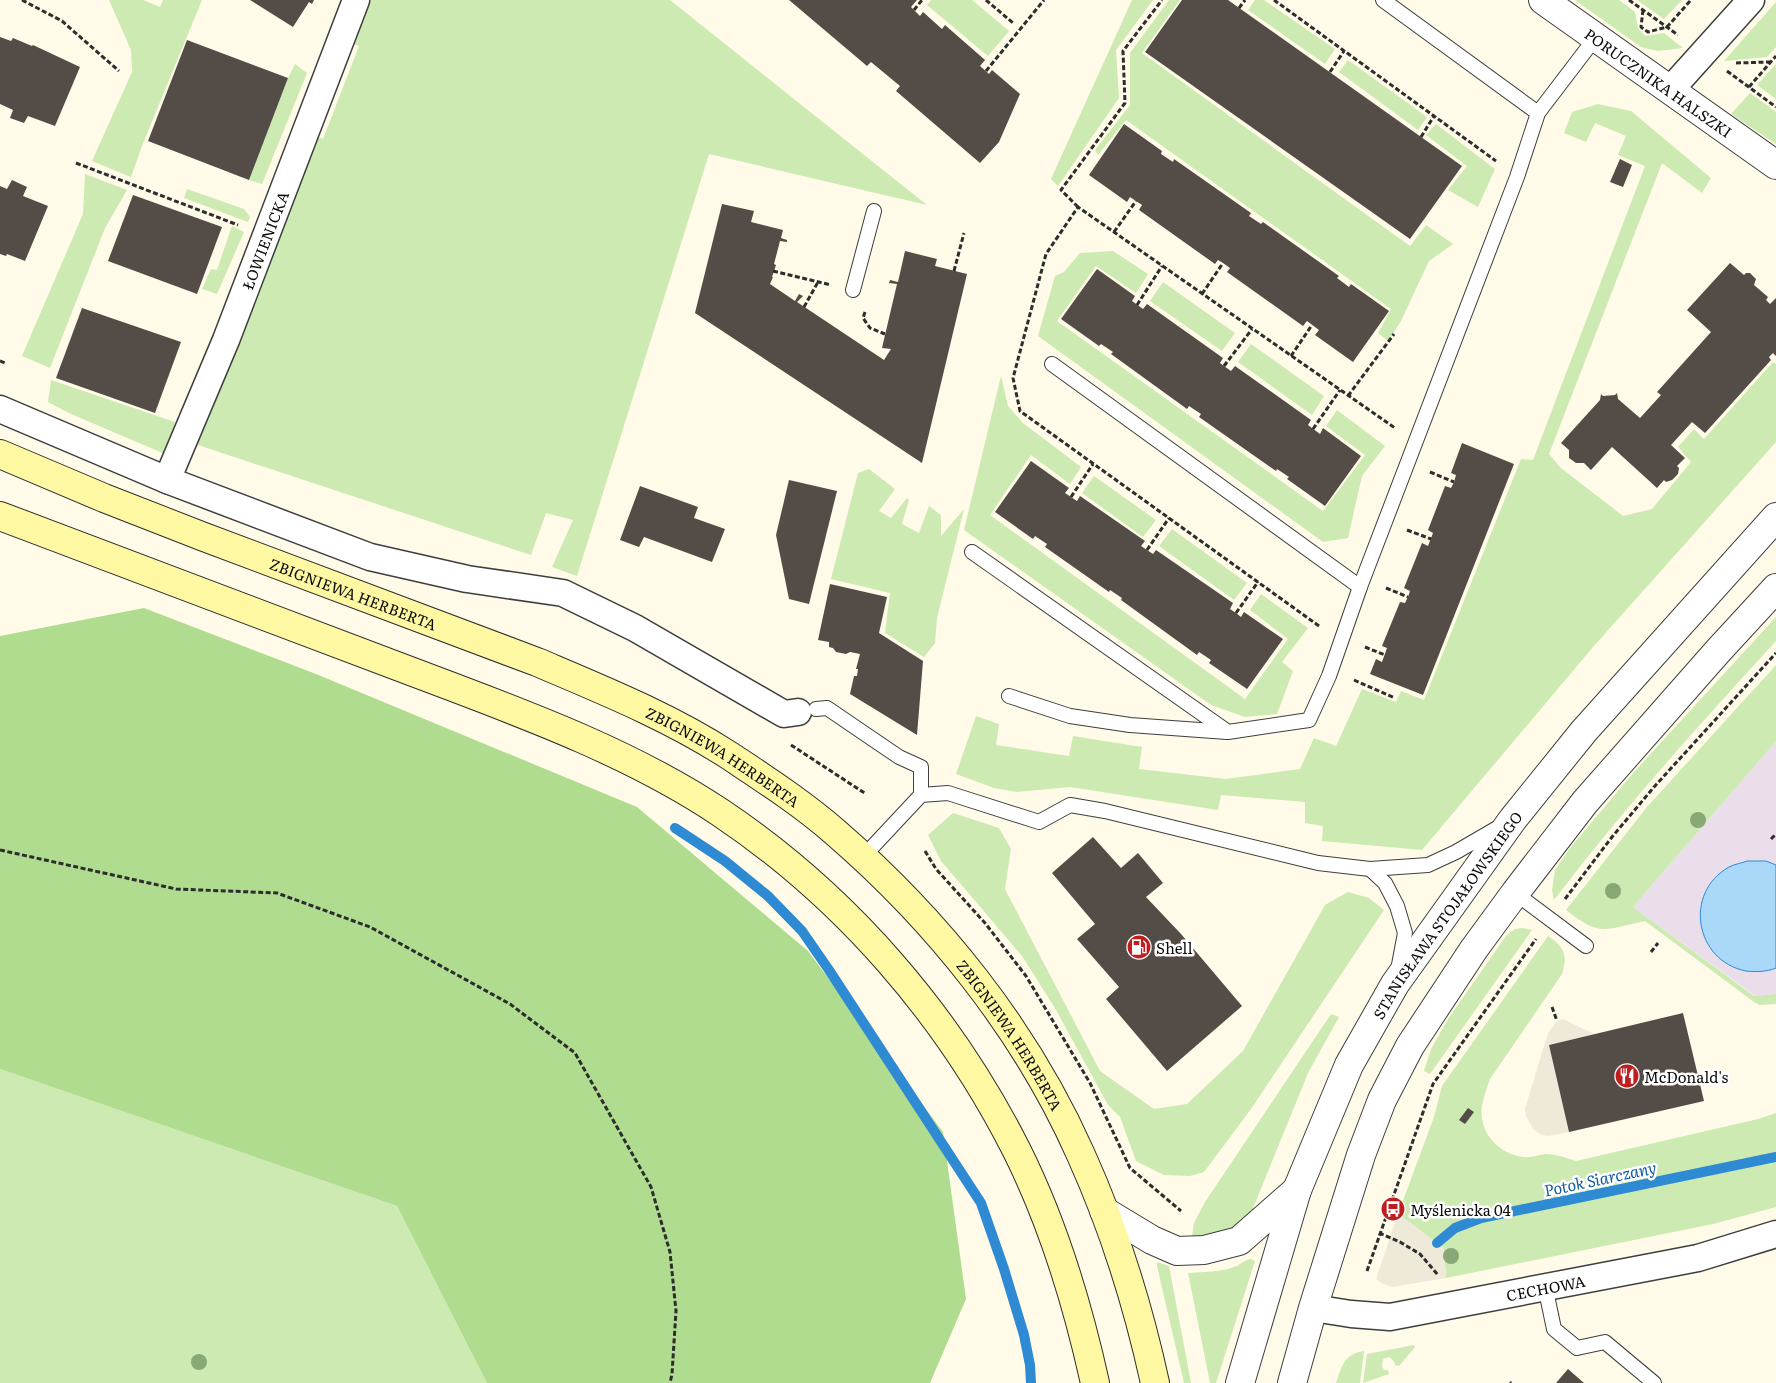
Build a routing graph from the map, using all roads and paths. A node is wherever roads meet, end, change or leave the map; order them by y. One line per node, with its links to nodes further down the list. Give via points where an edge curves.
1 (22, 0): 25 (path, via 62,21)
2 (356, 0): 66 (street, ŁOWIENICKA, via 226,340)
3 (922, 0): 15 (path)
4 (986, 0): 18 (path)
5 (1044, 0): 24 (path)
6 (1162, 0): 36 (path, via 1123,51 1125,103 1061,190)
7 (1245, 0): 14 (path)
8 (1274, 0): 20 (path)
9 (1383, 0): 29 (lane)
10 (1543, 0): 19 (street, PORUCZNIKA HALSZKI)
11 (1629, 0): 16 (path)
12 (1691, 0): 16 (path, via 1667,27 1648,32 1641,27)
13 (1752, 0): 28 (street)
14 (1239, 8)
15 (914, 10)
16 (1643, 10): 17 (path)
17 (1657, 20)
18 (1013, 23)
19 (1596, 38): 28 (street, PORUCZNIKA HALSZKI); 29 (lane)
20 (1344, 51): 26 (path); 30 (path)
21 (1776, 56): 22 (path)
22 (1770, 62): 23 (path); 27 (path)
23 (1727, 64)
24 (986, 71)
25 (119, 72)
26 (1330, 72)
27 (1749, 87)
28 (1671, 89): 33 (street, PORUCZNIKA HALSZKI)
29 (1538, 113): 34 (lane)
30 (1434, 116): 31 (path); 34 (path)
31 (1421, 136)
32 (76, 163): 38 (path)
33 (1776, 165)
34 (1517, 177): 62 (lane)
35 (1136, 201): 39 (path)
36 (1078, 208): 39 (path); 64 (path, via 1046,254 1013,378 1020,411)
37 (874, 211): 46 (lane)
38 (241, 226)
39 (1114, 232): 42 (path)
40 (964, 233): 44 (path)
41 (1223, 263): 47 (path)
42 (1162, 266): 47 (path); 48 (path)
43 (773, 271): 45 (path)
44 (954, 271)
45 (818, 282): 46 (path); 49 (path)
46 (853, 290)
47 (1202, 294): 51 (path)
48 (1137, 305)
49 (804, 307)
50 (1312, 326): 53 (path)
51 (1252, 328): 53 (path); 57 (path)
52 (1394, 334): 59 (path)
53 (1291, 356): 58 (path)
54 (0, 361): 55 (path)
55 (5, 363)
56 (1052, 364): 78 (lane)
57 (1224, 366)
58 (1340, 390): 59 (path); 61 (path)
59 (1348, 396): 62 (path)
60 (0, 409): 66 (street)
61 (1313, 429)
62 (1416, 443): 78 (lane)
63 (0, 454): 96 (main road, ZBIGNIEWA HERBERTA, via 104,498 537,662 605,691 729,755 809,811)
64 (1093, 464): 68 (path); 71 (path)
65 (1424, 470): 67 (path)
66 (167, 480): 88 (street, via 370,557 467,579 563,593 635,628 784,714)
67 (1454, 482)
68 (1071, 497)
69 (0, 516): 113 (main road, via 581,739 682,789 763,843 833,902 876,946 933,1017 980,1087 1018,1153 1041,1206 1064,1269)
70 (1776, 516): 91 (street, STANISŁAWA STOJAŁOWSKIEGO, via 1584,731)
71 (1169, 518): 74 (path); 76 (path)
72 (1402, 528): 73 (path)
73 (1431, 539)
74 (1147, 550)
75 (972, 552): 89 (lane)
76 (1258, 582): 81 (path); 82 (path)
77 (1379, 585): 80 (path)
78 (1360, 587): 82 (lane)
79 (1776, 588): 98 (street, via 1585,802)
80 (1408, 597)
81 (1236, 613)
82 (1341, 641): 89 (lane, via 1309,720)
83 (1362, 646): 84 (path)
84 (1385, 655)
85 (1351, 678): 87 (path)
86 (1009, 696): 89 (lane, via 1070,716 1130,725)
87 (1395, 698)
88 (807, 710): 90 (lane, via 827,708 899,757 921,767)
89 (1228, 732)
90 (921, 795): 96 (lane); 97 (lane, via 948,792 1039,822 1070,805 1318,863)
91 (1513, 819): 97 (lane, via 1428,865); 102 (street, STANISŁAWA STOJAŁOWSKIEGO)
92 (1776, 834): 93 (path)
93 (1771, 839)
94 (0, 850): 114 (path, via 176,889 277,894 370,927 510,1004 575,1053 651,1187 657,1206 670,1252 676,1311)
95 (924, 851): 107 (path, via 1026,976 1090,1083 1130,1168)
96 (863, 857): 106 (main road, ZBIGNIEWA HERBERTA, via 943,940 985,992 1062,1116)
97 (1370, 869): 102 (lane, via 1385,883 1398,906 1405,934)
98 (1515, 892): 100 (lane); 112 (street, via 1427,1018 1395,1072 1361,1155)
99 (1658, 943): 101 (path)
100 (1586, 946)
101 (1651, 952)
102 (1395, 984): 105 (street, STANISŁAWA STOJAŁOWSKIEGO, via 1349,1065)
103 (1552, 1007): 104 (path)
104 (1558, 1021)
105 (1297, 1190): 106 (street, via 1239,1241 1204,1250 1177,1251); 116 (street, STANISŁAWA STOJAŁOWSKIEGO)
106 (1104, 1211): 115 (main road, ZBIGNIEWA HERBERTA, via 1138,1312)
107 (1180, 1211)
108 (1379, 1232): 110 (path, via 1420,1254)
109 (1776, 1234): 111 (street, CECHOWA, via 1698,1258)
110 (1441, 1279)
111 (1545, 1286): 112 (street, CECHOWA, via 1390,1317); 118 (lane, via 1554,1329 1577,1348 1604,1342)
112 (1313, 1308): 117 (street)
113 (1090, 1376)
114 (670, 1383)
115 (1155, 1383)
116 (1240, 1383)
117 (1292, 1383)
118 (1654, 1383)

